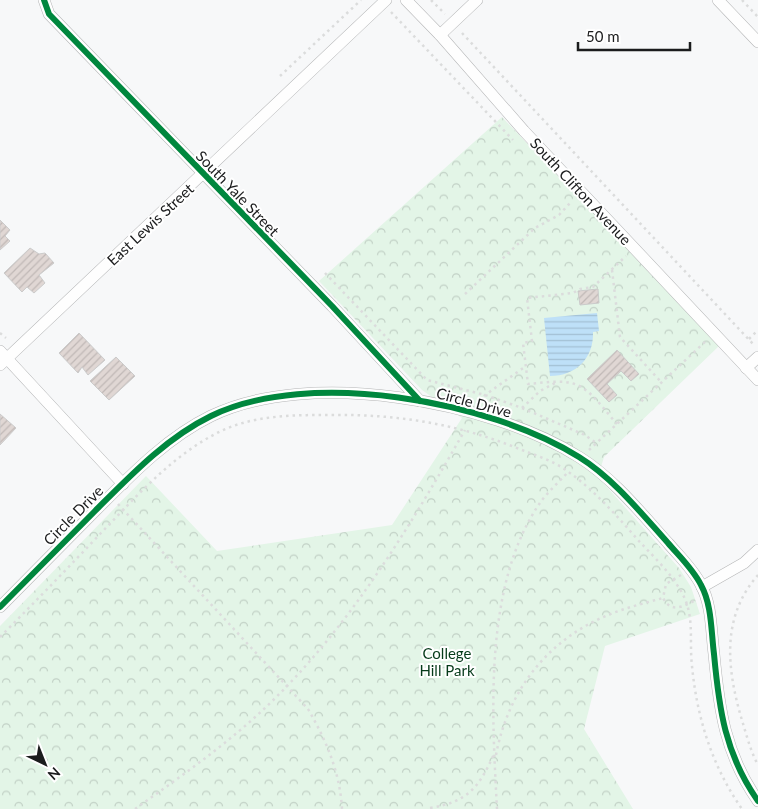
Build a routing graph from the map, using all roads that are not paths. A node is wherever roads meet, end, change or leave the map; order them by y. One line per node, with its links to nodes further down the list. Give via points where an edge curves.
1 (44, 0): 8 (street, South Yale Street, via 49,14)
2 (386, 0): 8 (street, East Lewis Street)
3 (406, 0): 6 (street, South Clifton Avenue)
4 (477, 0): 6 (street)
5 (718, 0): 7 (street)
6 (440, 35): 11 (street, South Clifton Avenue, via 524,131)
7 (758, 42)
8 (202, 174): 10 (street, East Lewis Street); 13 (street, South Yale Street)
9 (758, 357): 11 (street)
10 (2, 358): 14 (street)
11 (746, 368): 12 (street, South Clifton Avenue)
12 (758, 380)
13 (420, 401): 14 (street, Circle Drive, via 362,393 315,394 245,403 212,415 177,435); 16 (street, Circle Drive, via 476,412 532,432 581,458 640,512 691,570)
14 (123, 484): 17 (street, Circle Drive)
15 (758, 550): 16 (street)
16 (704, 592): 18 (street, Circle Drive, via 722,720 732,756)
17 (0, 607)
18 (758, 801)

